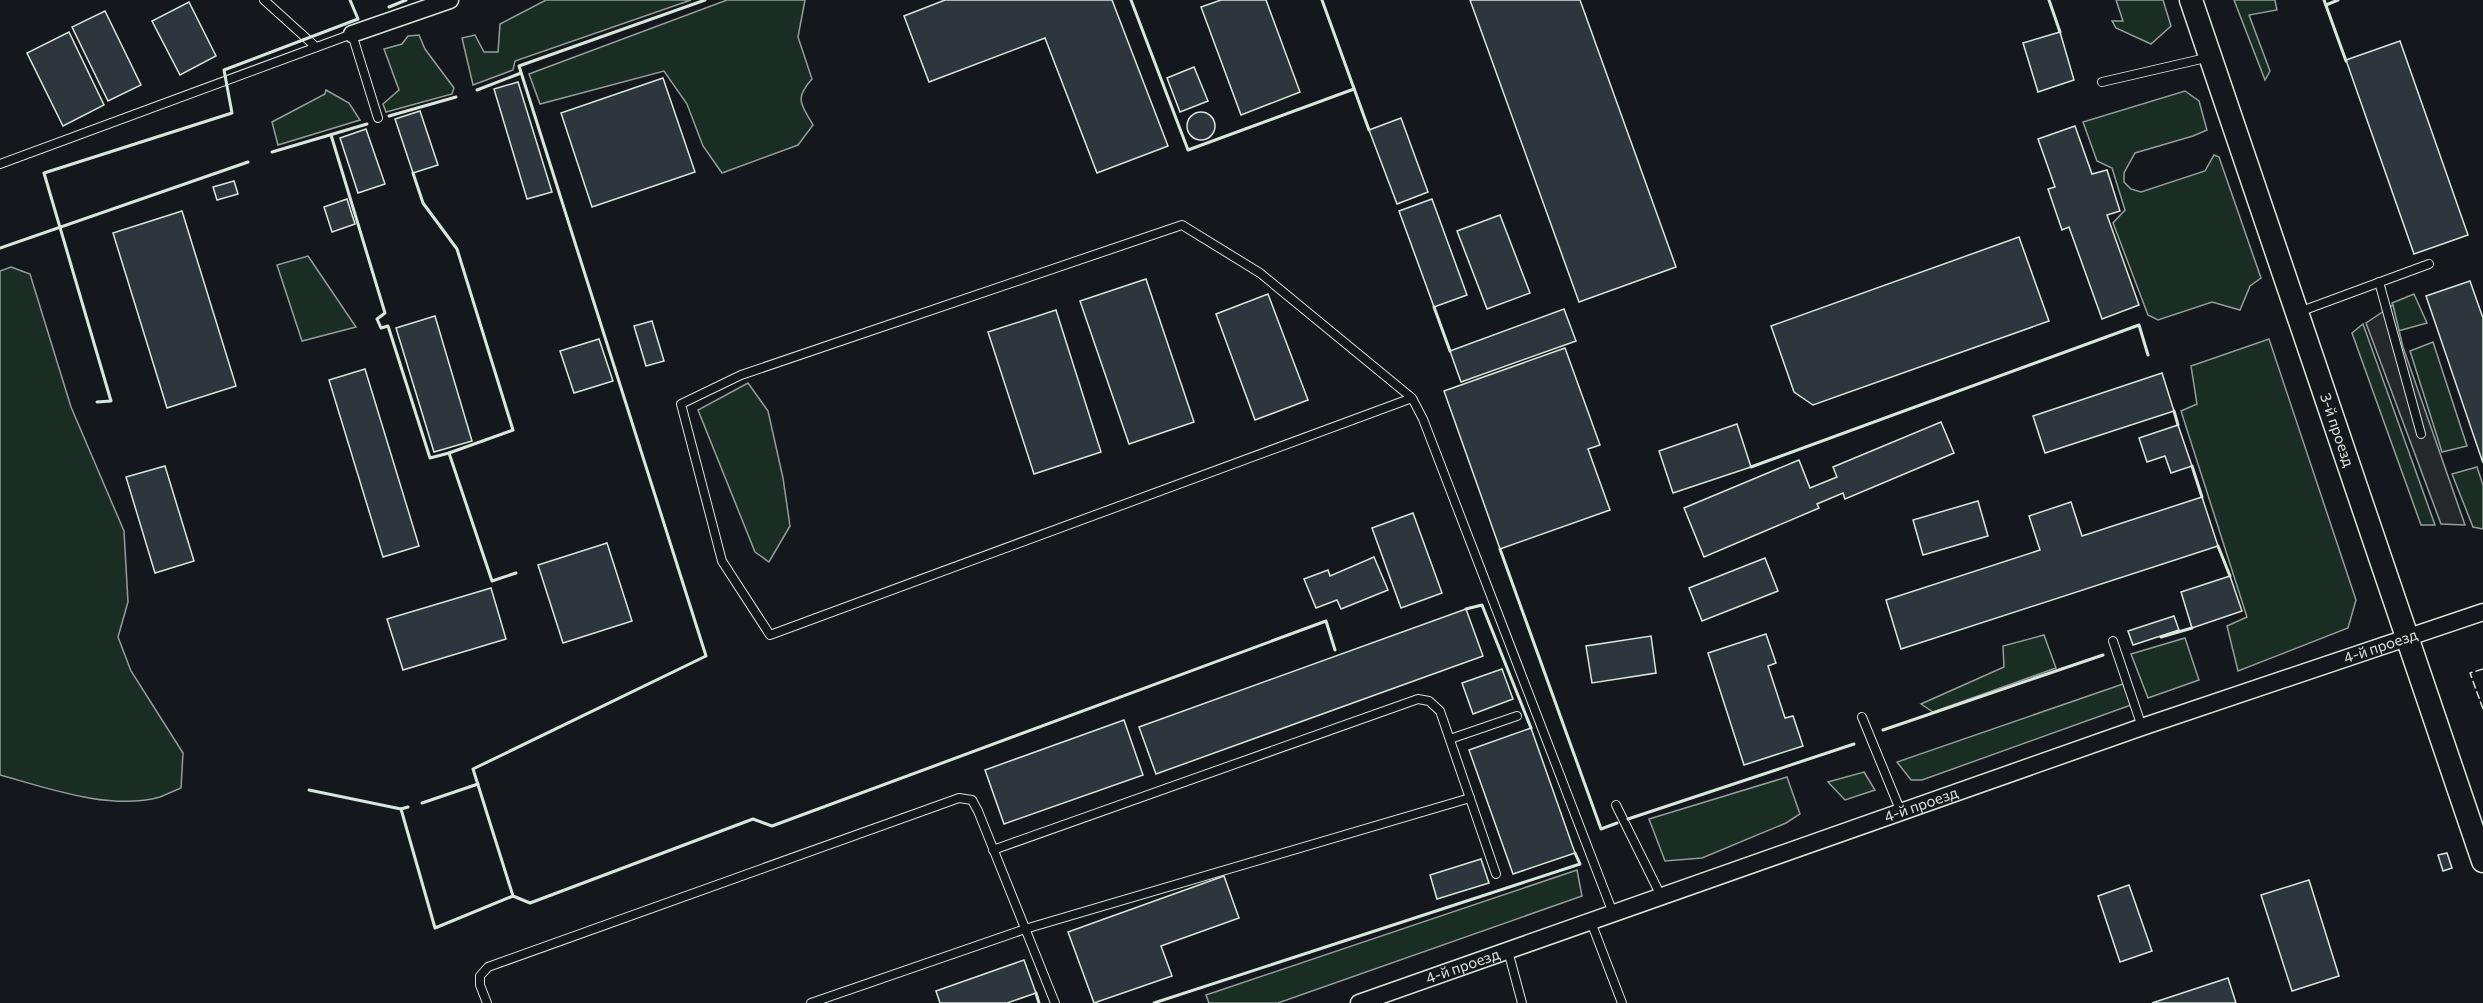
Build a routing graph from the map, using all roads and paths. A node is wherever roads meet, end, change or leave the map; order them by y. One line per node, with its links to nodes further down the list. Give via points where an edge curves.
1 (264, 0): 5 (lane)
2 (450, 0): 4 (street)
3 (2191, 0): 6 (street, 3-й проезд)
4 (352, 34): 5 (lane); 8 (lane)
5 (316, 47): 9 (lane)
6 (2211, 57): 7 (lane); 12 (street, 3-й проезд)
7 (2102, 82)
8 (378, 118)
9 (0, 164)
10 (2429, 264): 11 (lane)
11 (2379, 282): 12 (lane); 14 (lane)
12 (2296, 314): 16 (street, 3-й проезд)
13 (1412, 398): 13 (lane, via 1260,273 1182,225 741,375 681,404 722,561 770,635); 29 (lane)
14 (2421, 434)
15 (2483, 612): 16 (street, 4-й проезд)
16 (2407, 638): 20 (street, 4-й проезд); 26 (street, 3-й проезд)
17 (2114, 641): 20 (lane)
18 (1517, 716): 21 (lane)
19 (1862, 717): 24 (lane)
20 (2142, 727): 24 (street, 4-й проезд)
21 (1450, 738): 22 (lane); 25 (lane, via 1440,711 1418,699)
22 (1470, 798): 27 (lane); 31 (lane)
23 (1616, 805): 28 (lane)
24 (1901, 812): 28 (street, 4-й проезд)
25 (993, 850): 31 (lane); 33 (lane, via 972,800 959,798 488,967 480,976)
26 (2483, 861)
27 (1496, 874)
28 (1661, 896): 29 (street, 4-й проезд)
29 (1613, 914): 30 (street, 4-й проезд)
30 (1591, 922): 32 (street, 4-й проезд); 38 (lane)
31 (1025, 929): 34 (lane); 35 (lane)
32 (1508, 951): 36 (street, 4-й проезд); 37 (lane)
33 (487, 1003)
34 (811, 1003)
35 (1055, 1003)
36 (1359, 1003)
37 (1522, 1003)
38 (1622, 1003)

